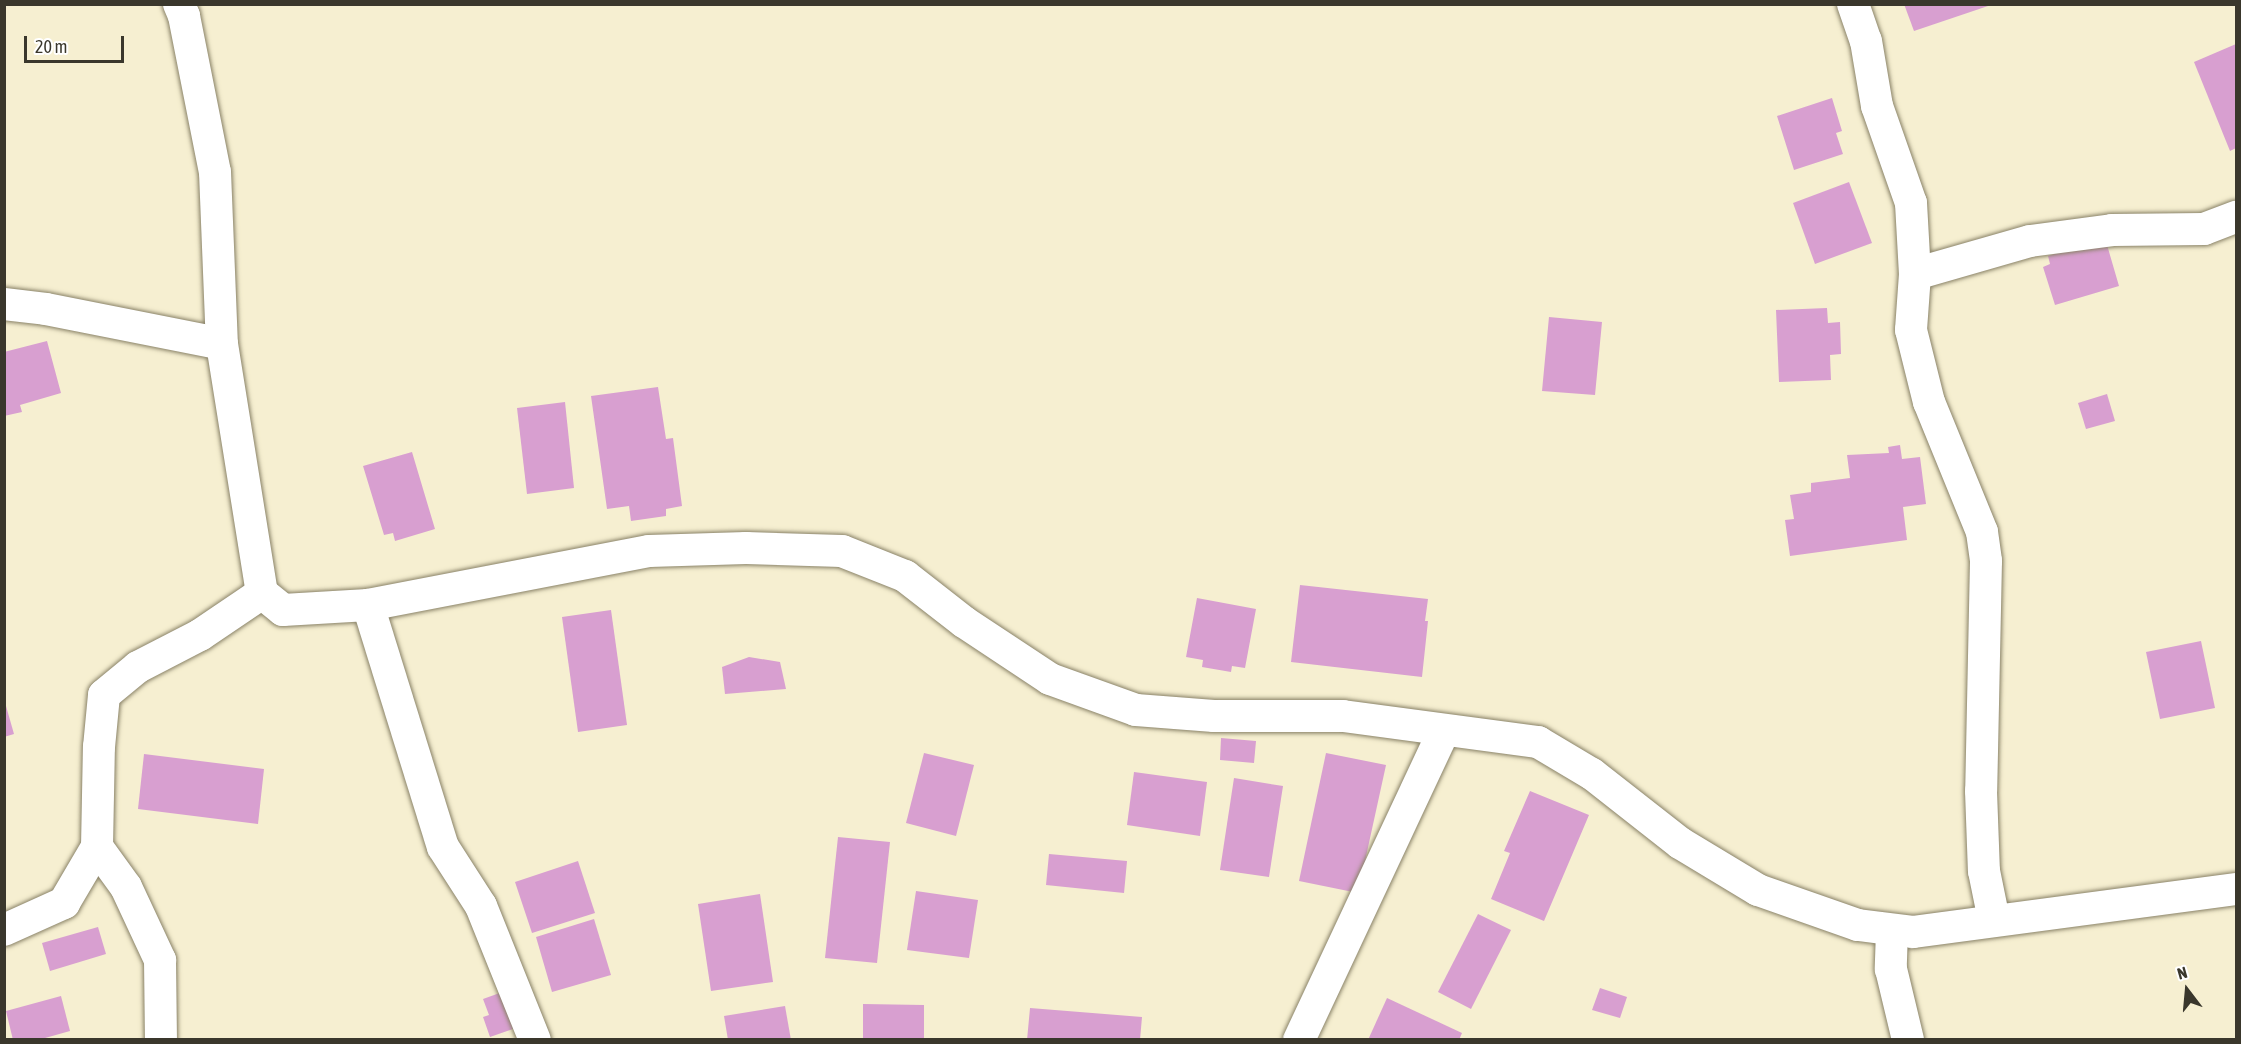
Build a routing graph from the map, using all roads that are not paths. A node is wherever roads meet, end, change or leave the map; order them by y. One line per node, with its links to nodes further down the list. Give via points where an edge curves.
1 (179, 4): 6 (street, via 215,172)
2 (1853, 4): 4 (street, via 1866,41 1877,106 1911,203)
3 (2236, 218): 4 (street, via 2204,229 2112,230 2030,241)
4 (1915, 274): 12 (street, via 1911,330 1929,402 1982,532 1986,561 1981,791 1984,871)
5 (4, 304): 6 (street)
6 (222, 344): 7 (street)
7 (262, 593): 8 (street, via 283,610); 10 (street, via 200,635 138,667 104,694)
8 (368, 605): 9 (street, via 649,551 842,551 904,576 1050,679 1136,710 1215,716 1343,716); 16 (street, via 443,847 481,906)
9 (1444, 731): 14 (street, via 1538,742 1592,774 1680,843 1758,890 1858,925); 17 (street)
10 (97, 847): 13 (street, via 64,903); 15 (street, via 126,887 160,960)
11 (2236, 889): 12 (street)
12 (1994, 920): 14 (street, via 1912,932)
13 (4, 930)
14 (1892, 931): 18 (street, via 1891,969)
15 (161, 1040)
16 (536, 1040)
17 (1299, 1040)
18 (1908, 1040)

